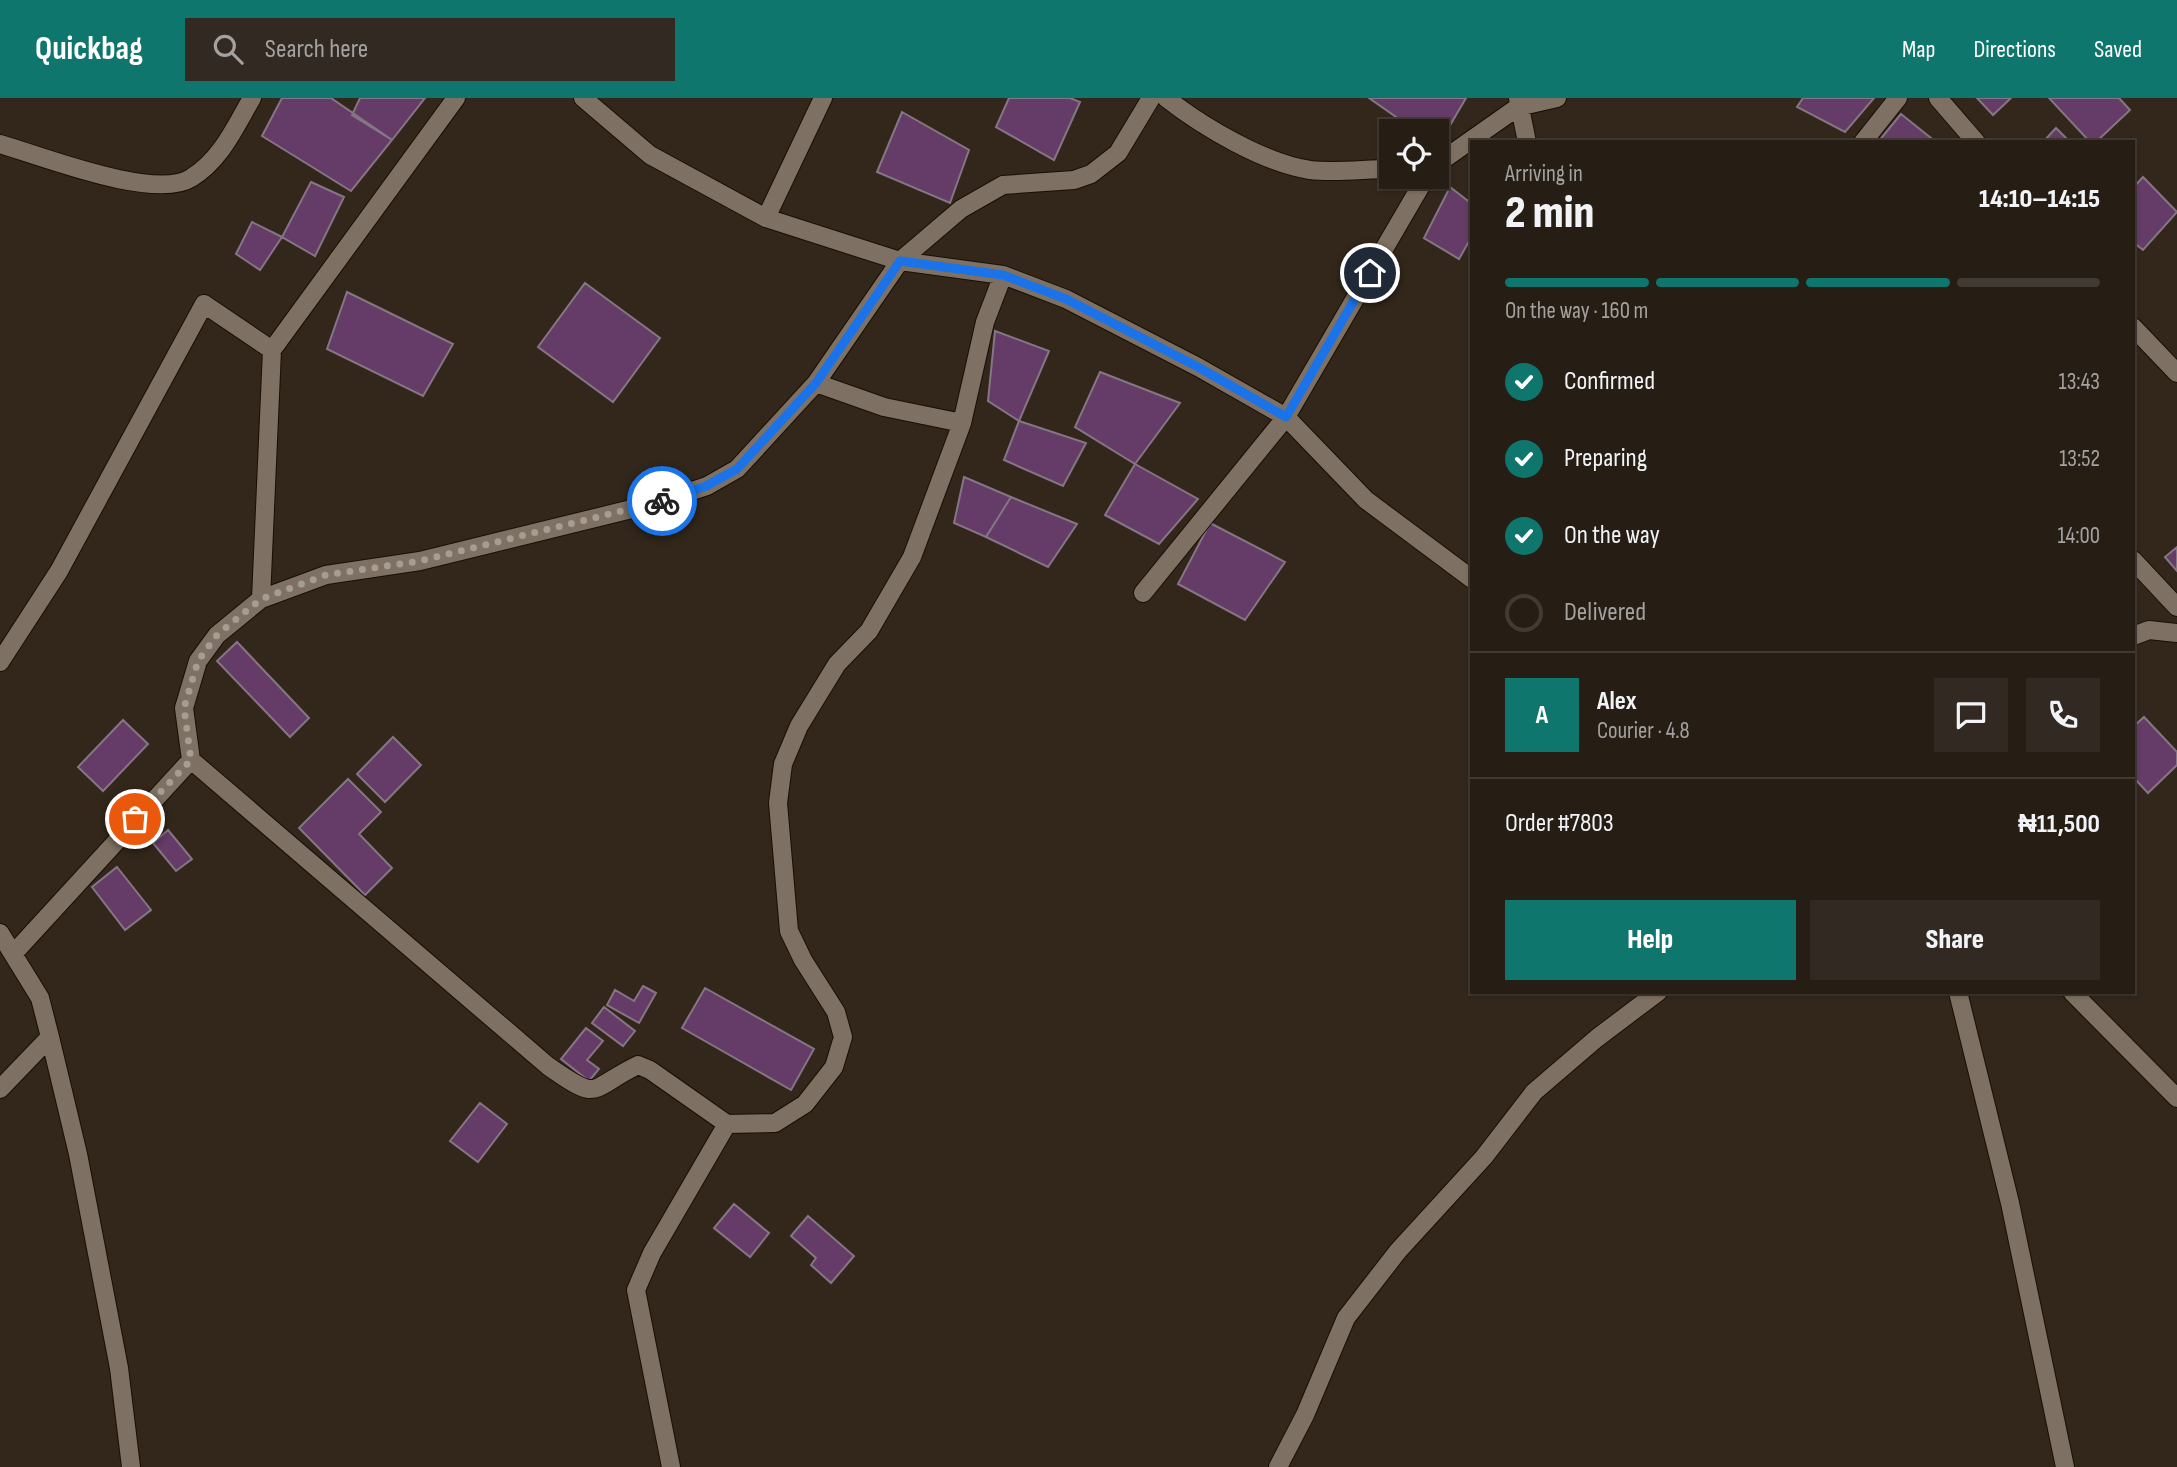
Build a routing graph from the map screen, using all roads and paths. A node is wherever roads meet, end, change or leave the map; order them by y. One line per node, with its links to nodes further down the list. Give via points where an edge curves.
1 (252, 98): 14 (street, via 212,160 189,180 164,186 132,183)
2 (456, 98): 22 (street)
3 (583, 98): 18 (street, via 650,155)
4 (823, 98): 18 (street)
5 (1151, 98): 19 (street, via 1118,153 1091,174 1074,180 1003,185 961,209)
6 (1166, 98): 16 (street, via 1270,157 1310,170)
7 (1557, 98): 10 (street)
8 (1898, 98): 12 (street)
9 (1938, 98): 13 (street)
10 (1518, 103): 11 (street); 15 (street)
11 (1527, 140)
12 (1865, 140)
13 (1974, 140)
14 (0, 144)
15 (1449, 155)
16 (1379, 169)
17 (1419, 189): 25 (street)
18 (766, 218): 19 (street)
19 (900, 261): 20 (street); 24 (street)
20 (1003, 275): 25 (street, via 1066,299); 26 (street, via 985,322)
21 (2135, 329): 23 (street)
22 (272, 350): 30 (street); 34 (street, via 204,304 59,571)
23 (2177, 373)
24 (816, 383): 26 (street, via 884,407); 30 (street, via 737,469 706,486 656,503 420,561 326,575)
25 (1286, 417): 28 (street, via 1366,500); 29 (street)
26 (962, 422): 44 (street, via 912,557 869,631 836,664 799,726 783,764 778,803 789,931 836,1012 843,1037 834,1067 805,1104 775,1123)
27 (2135, 561): 31 (street)
28 (1470, 578)
29 (1143, 593)
30 (261, 599): 35 (street, via 217,635 198,661 184,708)
31 (2177, 607)
32 (2177, 633): 33 (street, via 2149,630)
33 (2135, 635)
34 (0, 662)
35 (191, 760): 37 (street); 44 (street, via 581,1090 597,1091 638,1065)
36 (0, 933): 37 (street)
37 (14, 953): 41 (street, via 40,999)
38 (1655, 994): 47 (street, via 1534,1092 1484,1157 1398,1251 1346,1318)
39 (1958, 994): 48 (street, via 2010,1203)
40 (2074, 994): 43 (street)
41 (50, 1037): 42 (street); 45 (street, via 81,1168 119,1368)
42 (0, 1089)
43 (2177, 1098)
44 (727, 1124): 46 (street, via 652,1253 636,1290)
45 (131, 1467)
46 (671, 1467)
47 (1278, 1467)
48 (2065, 1467)

